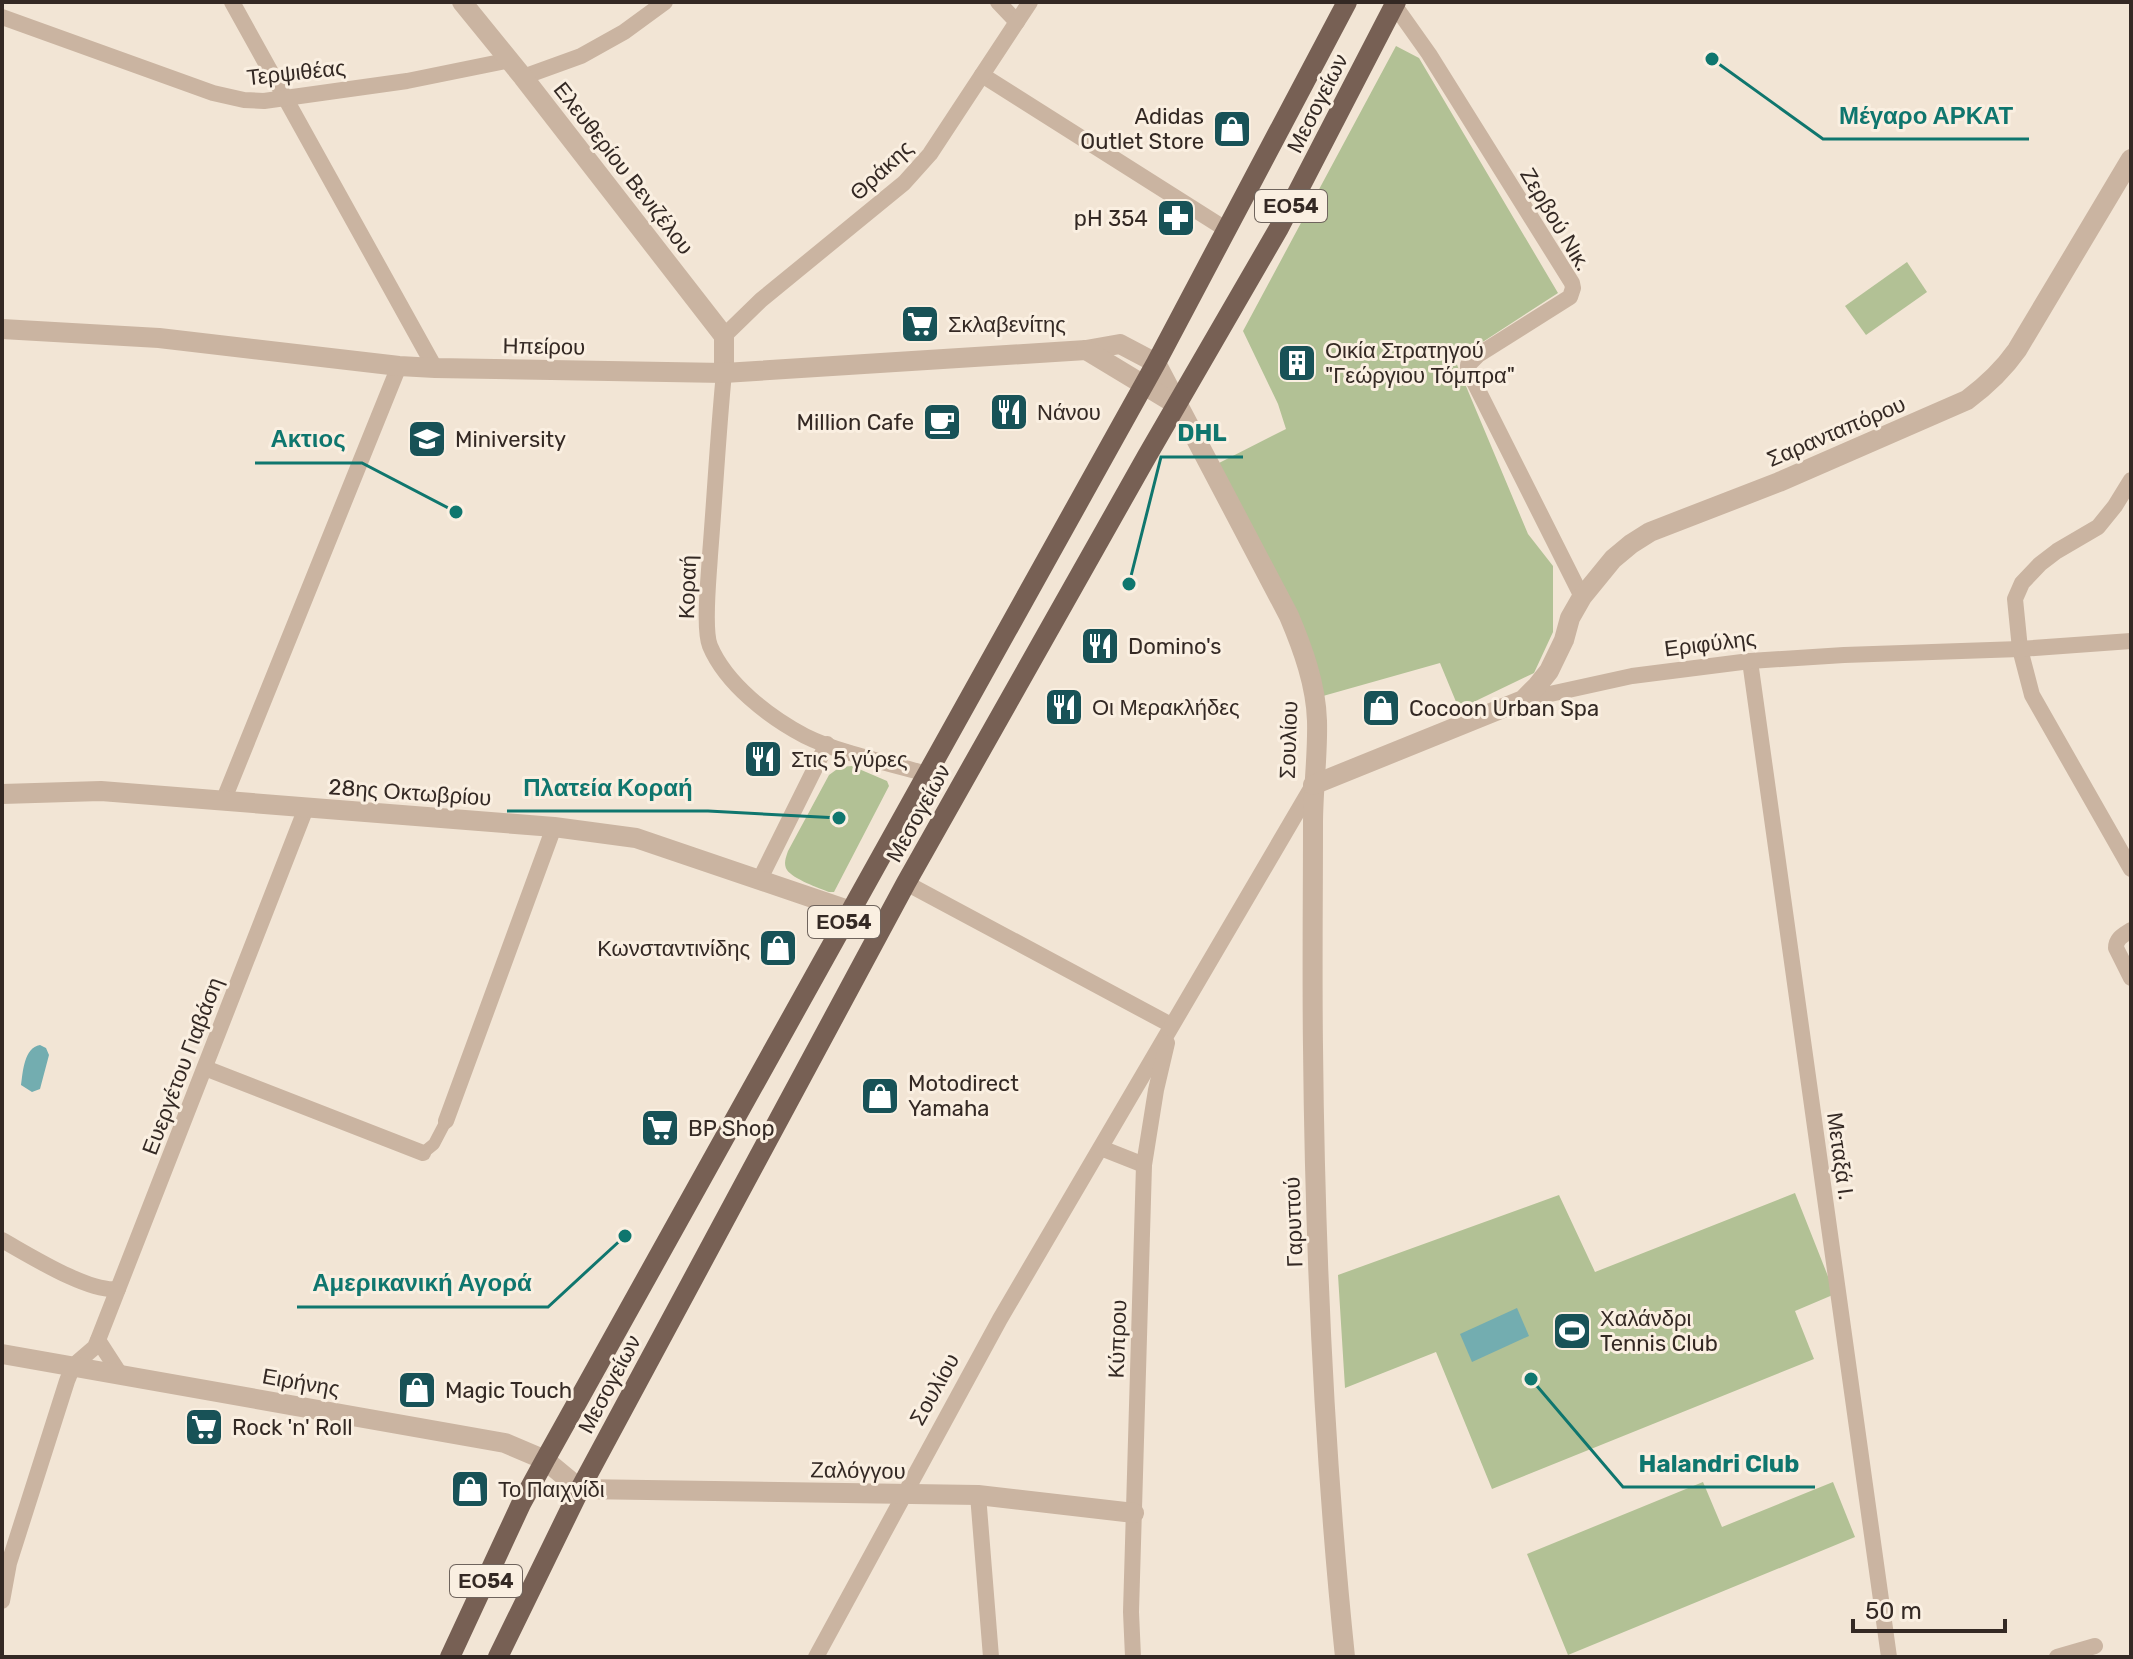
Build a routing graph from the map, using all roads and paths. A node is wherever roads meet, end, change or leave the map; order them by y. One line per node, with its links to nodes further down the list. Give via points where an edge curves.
1 (232, 2): 13 (street)
2 (462, 2): 10 (street, Ελευθερίου Βενιζέλου)
3 (665, 2): 12 (street, via 592,50)
4 (998, 2): 9 (street)
5 (1030, 2): 9 (street, Θράκης)
6 (1347, 2): 15 (main road, Μεσογείων / ΕΟ54)
7 (1395, 4): 24 (main road, Μεσογείων / ΕΟ54, via 1279,228); 26 (street, Ζερβού Νικ., via 1572,283 1570,297 1478,355 1468,370)
8 (2, 17): 13 (street, Τερψιθέας, via 227,98)
9 (1017, 22): 11 (street, Θράκης)
10 (510, 60): 12 (street, Ελευθερίου Βενιζέλου); 13 (street, Τερψιθέας)
11 (982, 75): 15 (street); 17 (street, Θράκης, via 930,154 904,183)
12 (523, 77): 17 (street, Ελευθερίου Βενιζέλου)
13 (286, 98): 21 (street)
14 (2131, 159): 26 (street, Σαρανταπόρου, via 2017,350 1982,389 1779,482 1650,532 1613,559)
15 (1227, 230): 19 (main road, Μεσογείων / ΕΟ54)
16 (2, 329): 20 (street, Ηπείρου, via 159,338)
17 (724, 336): 22 (street)
18 (1086, 350): 19 (street, Ηπείρου, via 1120,344); 22 (street, Ηπείρου); 23 (street)
19 (1156, 363): 23 (main road, Μεσογείων / ΕΟ54); 24 (street)
20 (399, 366): 21 (street, Ηπείρου); 35 (street)
21 (435, 368): 22 (street, Ηπείρου)
22 (724, 373): 31 (street, Κοραή, via 708,642 722,668 761,707)
23 (1144, 385): 24 (street); 32 (main road, Μεσογείων / ΕΟ54)
24 (1177, 405): 33 (street, Σουλίου, via 1301,645 1317,721); 40 (main road, Μεσογείων / ΕΟ54)
25 (2131, 480): 28 (street, via 2098,527 2027,575 2015,599)
26 (1582, 597): 30 (street, Σαρανταπόρου, via 1549,671)
27 (2131, 641): 28 (street, Εριφύλης)
28 (2020, 649): 29 (street, Εριφύλης); 38 (street, via 2032,695)
29 (1750, 661): 30 (street, Εριφύλης, via 1632,676); 70 (street, Μεταξά Ι.)
30 (1523, 700): 33 (street, Εριφύλης)
31 (827, 744): 32 (street, Κοραή); 39 (street)
32 (927, 774): 41 (main road, Μεσογείων / ΕΟ54)
33 (1313, 785): 44 (street, Σουλίου); 69 (street, Γαρυττού, via 1316,1209)
34 (2, 794): 35 (street, 28ης Οκτωβρίου, via 101,791)
35 (224, 799): 36 (street, 28ης Οκτωβρίου)
36 (306, 808): 37 (street, 28ης Οκτωβρίου); 45 (street, Ευεργέτου Γιαβάση)
37 (554, 827): 39 (street, 28ης Οκτωβρίου, via 636,838); 46 (street)
38 (2131, 869)
39 (759, 881): 41 (street, 28ης Οκτωβρίου)
40 (906, 883): 44 (street); 58 (main road, Μεσογείων / ΕΟ54)
41 (851, 911): 57 (main road, Μεσογείων / ΕΟ54)
42 (2131, 930): 43 (street, via 2116,944)
43 (2131, 978)
44 (1171, 1025): 47 (street, Σουλίου); 49 (street, Κύπρου)
45 (205, 1068): 48 (street); 52 (street, Ευεργέτου Γιαβάση)
46 (446, 1121): 48 (street)
47 (1101, 1148): 49 (street); 59 (street, Σουλίου)
48 (423, 1153)
49 (1144, 1165): 61 (street, Κύπρου)
50 (2, 1240): 51 (street)
51 (93, 1286): 52 (street); 55 (street, via 100,1305 92,1331)
52 (118, 1289): 53 (street, Ευεργέτου Γιαβάση)
53 (98, 1340): 55 (street, Ευεργέτου Γιαβάση); 56 (street)
54 (2, 1354): 55 (street, Ειρήνης)
55 (68, 1365): 56 (street, Ειρήνης); 62 (street, Ευεργέτου Γιαβάση)
56 (120, 1374): 57 (street, Ειρήνης, via 505,1443)
57 (545, 1460): 58 (street, Ειρήνης); 64 (main road, Μεσογείων / ΕΟ54)
58 (580, 1489): 59 (street, Ζαλόγγου); 65 (main road, Μεσογείων / ΕΟ54)
59 (904, 1494): 60 (street, Ζαλόγγου); 66 (street, Σουλίου)
60 (978, 1495): 61 (street, Ζαλόγγου); 67 (street)
61 (1134, 1513): 68 (street, Κύπρου)
62 (2, 1601)
63 (2095, 1646): 71 (street)
64 (450, 1657)
65 (498, 1657)
66 (816, 1657)
67 (991, 1657)
68 (1133, 1657)
69 (1345, 1657)
70 (1889, 1657)
71 (2057, 1657)

